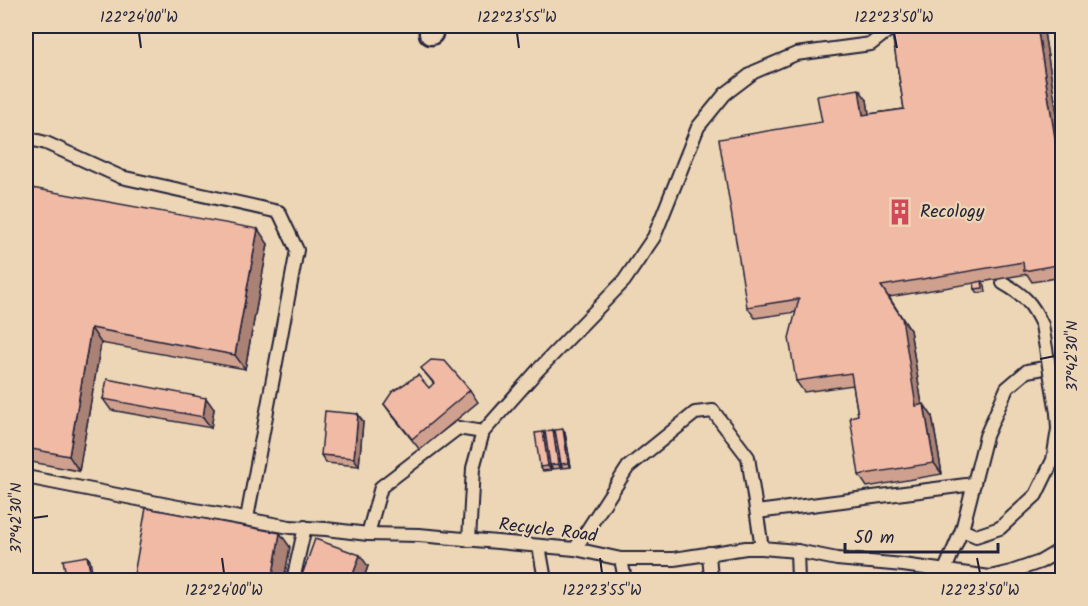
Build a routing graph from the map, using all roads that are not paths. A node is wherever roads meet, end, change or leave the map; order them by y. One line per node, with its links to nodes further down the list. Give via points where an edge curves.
1 (894, 26): 5 (lane, via 871,44 796,54 754,72 725,94 698,127 654,237 624,281)
2 (26, 138): 9 (lane, via 121,177 279,212 297,250)
3 (1004, 283): 11 (lane, bridge, via 1033,305 1042,325 1057,413 1053,460 1036,495 1000,528 976,536)
4 (1062, 365): 7 (lane, via 1027,372 1007,388 986,436)
5 (483, 432): 12 (lane, via 458,428 381,487); 13 (lane, via 473,468)
6 (26, 477): 9 (lane, Recycle Road)
7 (974, 484): 8 (lane); 11 (lane)
8 (757, 512): 15 (lane); 16 (lane, via 748,457 713,411 695,412 628,467)
9 (247, 518): 10 (lane, Recycle Road)
10 (305, 527): 12 (lane, Recycle Road); 22 (lane)
11 (962, 530): 21 (lane)
12 (368, 534): 13 (lane, Recycle Road)
13 (469, 540): 14 (lane, Recycle Road)
14 (539, 546): 16 (lane, Recycle Road); 23 (lane)
15 (762, 548): 18 (lane, Recycle Road); 19 (lane, Recycle Road)
16 (575, 549): 20 (lane, Recycle Road)
17 (1062, 549): 21 (lane, Recycle Road, via 1040,562 990,577)
18 (797, 551): 21 (lane, Recycle Road, via 837,560); 26 (lane)
19 (709, 553): 20 (lane, Recycle Road, via 674,559); 25 (lane)
20 (621, 559): 24 (lane)
21 (944, 572)
22 (293, 580)
23 (544, 580)
24 (625, 580)
25 (711, 580)
26 (798, 580)

